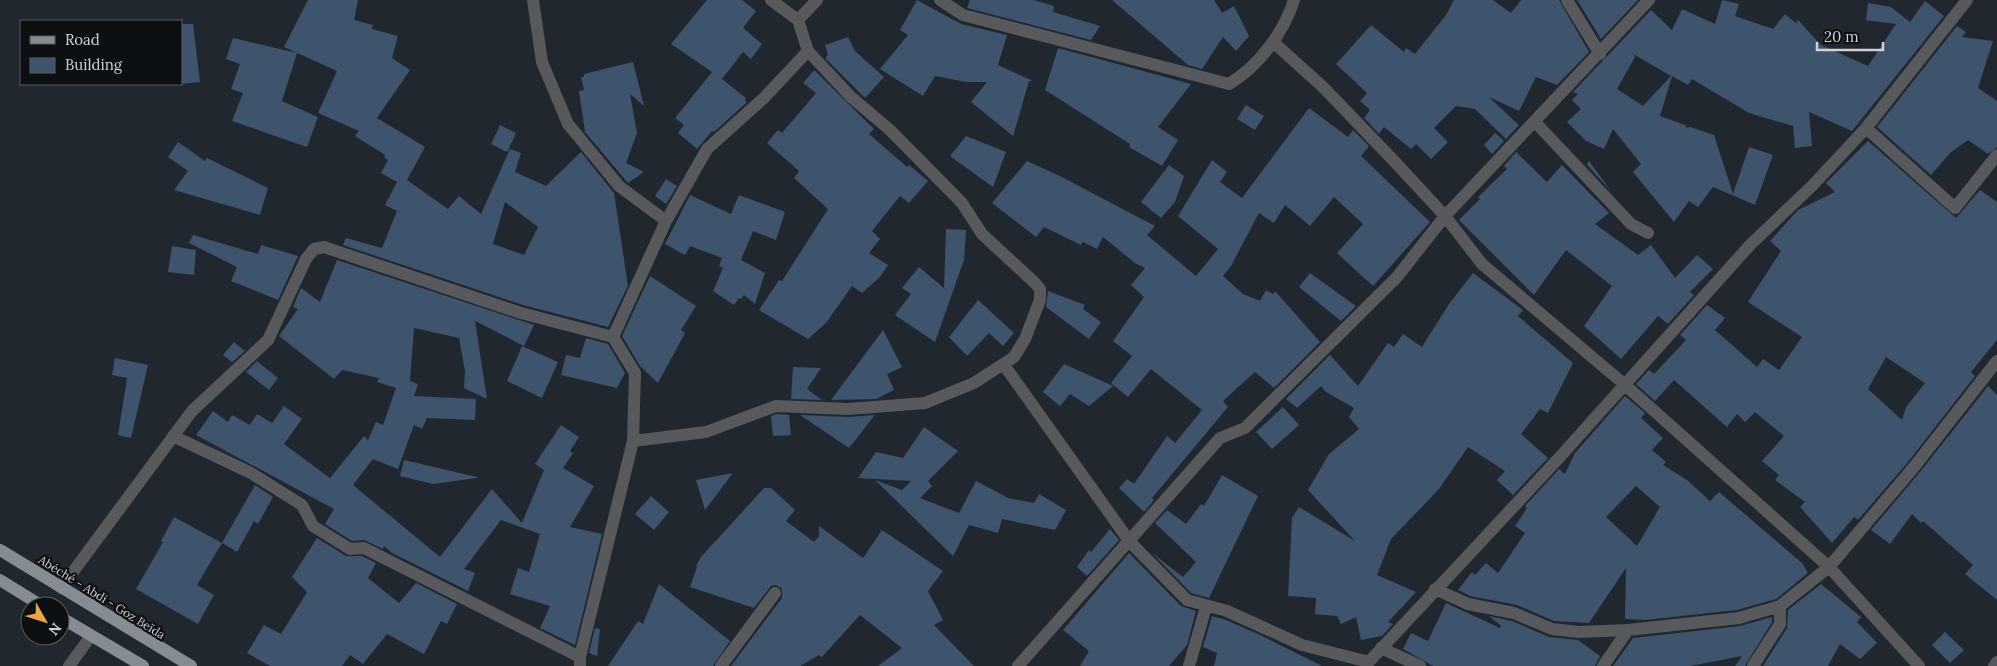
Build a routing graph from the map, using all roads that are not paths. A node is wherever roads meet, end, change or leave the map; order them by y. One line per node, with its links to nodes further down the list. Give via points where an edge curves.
1 (533, 0): 17 (street, via 542,62 568,124 620,186)
2 (771, 0): 9 (street)
3 (817, 0): 9 (street)
4 (940, 0): 10 (street, via 964,14 1229,84 1243,76)
5 (1294, 0): 10 (street)
6 (1567, 0): 12 (street)
7 (1649, 0): 12 (street)
8 (1968, 0): 14 (street)
9 (798, 20): 11 (street)
10 (1273, 42): 16 (street, via 1322,87)
11 (808, 51): 17 (street, via 764,98 707,148); 21 (street, via 851,97 930,170 962,203 982,234 1040,289 1040,300 1025,339 1014,357)
12 (1600, 54): 13 (street)
13 (1535, 122): 16 (street); 18 (street, via 1631,224)
14 (1866, 128): 15 (street, via 1955,208); 22 (street, via 1813,186 1750,245)
15 (1997, 155)
16 (1445, 216): 22 (street, via 1482,264); 25 (street, via 1397,277 1245,428 1220,438)
17 (666, 221): 19 (street)
18 (1648, 233)
19 (613, 337): 23 (street, via 521,313 324,247 314,249 268,340 192,412); 24 (street, via 635,373)
20 (1997, 361): 27 (street, via 1914,467)
21 (1004, 365): 24 (street, via 974,383 925,403 848,409 776,406 706,432); 25 (street)
22 (1624, 384): 27 (street); 30 (street)
23 (174, 436): 29 (street); 39 (street, via 252,473 302,505 313,526 350,550 364,548)
24 (633, 441): 39 (street)
25 (1130, 542): 34 (street, via 1187,600); 46 (street)
26 (0, 550): 29 (main road, Abéché - Abdi - Goz Beïda)
27 (1829, 567): 33 (street); 51 (street)
28 (0, 580): 32 (main road)
29 (61, 588): 44 (main road, Abéché - Abdi - Goz Beïda)
30 (1436, 589): 36 (street, via 1468,604 1514,613 1552,629 1578,632); 38 (street)
31 (775, 593): 45 (street)
32 (26, 596)
33 (1780, 606): 36 (street, via 1739,618); 50 (street, via 1780,624)
34 (1206, 607): 41 (street, via 1227,611 1302,645); 47 (street)
35 (70, 623): 37 (main road)
36 (1628, 630): 49 (street)
37 (91, 636): 42 (street); 43 (main road)
38 (1381, 648): 41 (street); 48 (street)
39 (580, 661)
40 (1997, 662): 52 (street)
41 (1367, 664)
42 (69, 666)
43 (143, 666)
44 (191, 666)
45 (721, 666)
46 (1018, 666)
47 (1189, 666)
48 (1420, 666)
49 (1604, 666)
50 (1753, 666)
51 (1919, 666)
52 (1994, 666)

